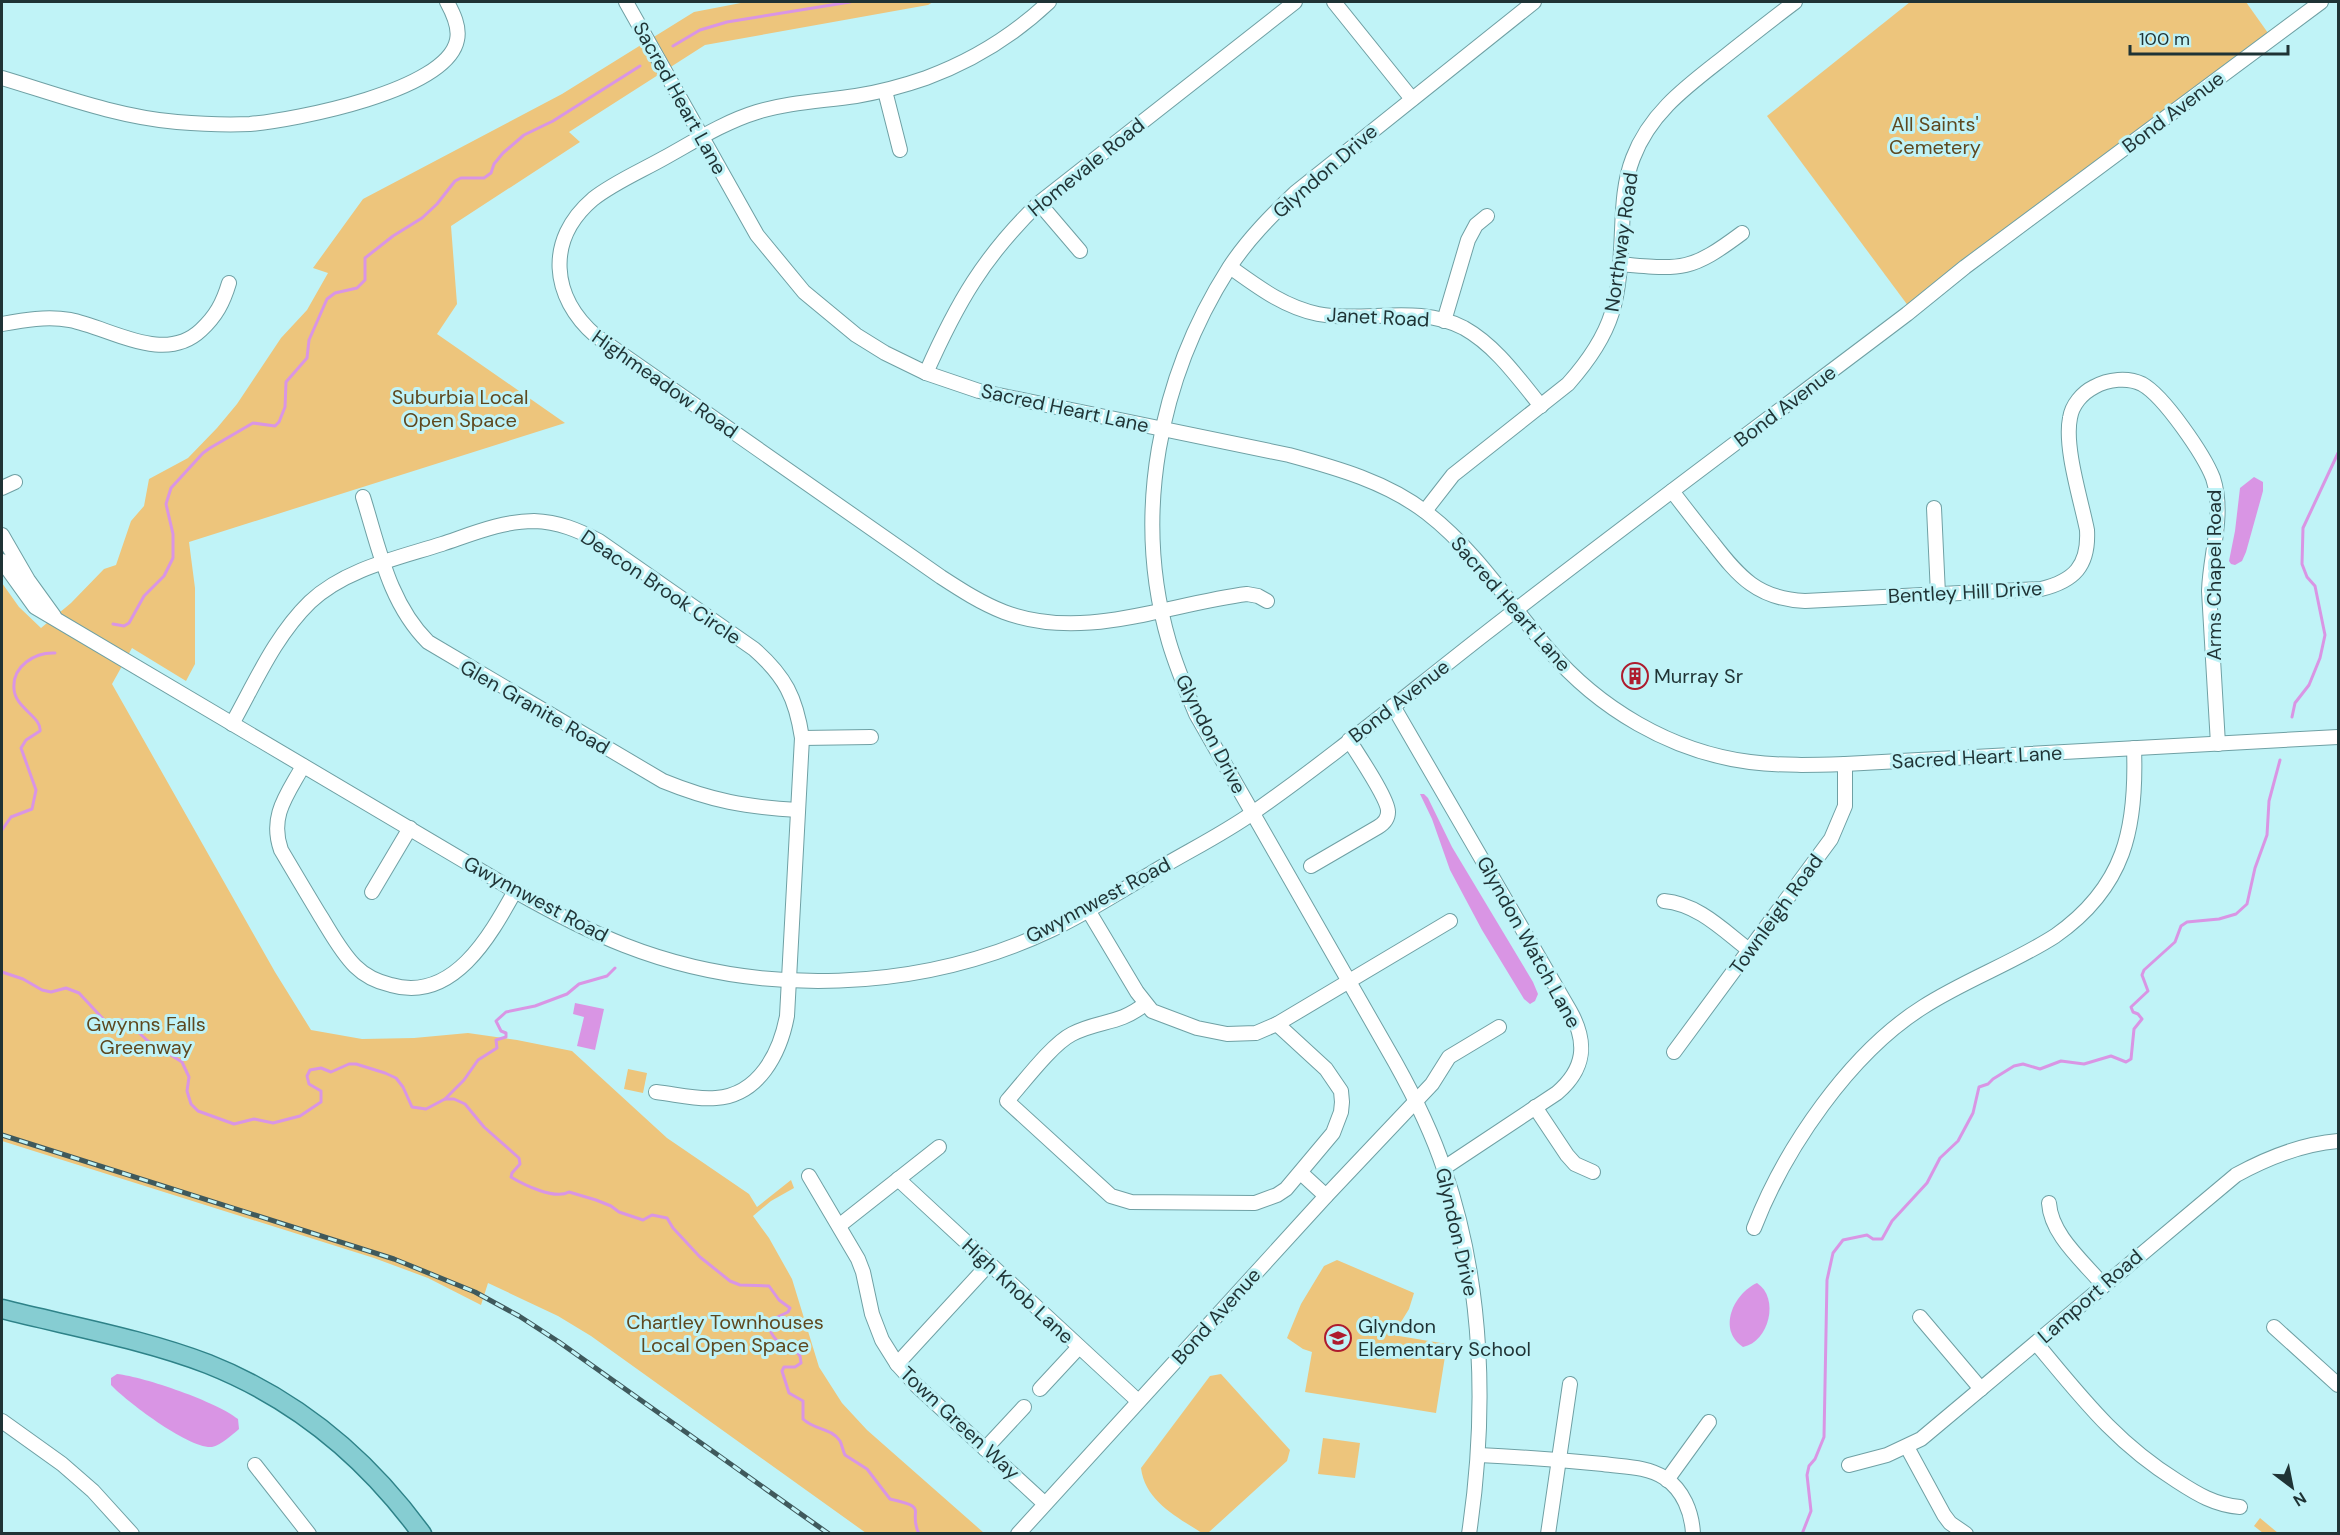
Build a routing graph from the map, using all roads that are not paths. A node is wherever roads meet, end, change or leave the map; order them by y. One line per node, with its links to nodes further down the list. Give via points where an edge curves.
1 (447, 2): 9 (street, via 458,39 454,51 434,71 366,100 286,120 209,124 140,117)
2 (626, 2): 12 (street, Sacred Heart Lane)
3 (1049, 2): 10 (street, Highmeadow Road, via 977,54)
4 (1295, 2): 14 (street, Homevale Road)
5 (1334, 2): 11 (street)
6 (1534, 2): 11 (street, Glyndon Drive)
7 (1795, 2): 18 (street, Northway Road, via 1681,91 1653,120 1627,175)
8 (2321, 2): 29 (street, Bond Avenue, via 1965,267)
9 (2, 78)
10 (885, 91): 12 (street, Highmeadow Road, via 758,111); 13 (street)
11 (1412, 99): 19 (street, Glyndon Drive, via 1295,193)
12 (701, 137): 23 (street, Sacred Heart Lane, via 757,235 804,292 856,335); 39 (street, Highmeadow Road, via 595,197 573,222 561,250 559,267 565,295 583,325 931,570 984,603 1026,618 1070,624)
13 (900, 150)
14 (1039, 203): 17 (street); 23 (street, Homevale Road, via 999,246 964,294)
15 (1487, 216): 21 (street, via 1476,225 1468,240)
16 (1742, 233): 18 (street, via 1714,254 1691,264 1663,268)
17 (1080, 251)
18 (1620, 264): 25 (street, Northway Road, via 1615,307 1602,339 1568,384)
19 (1230, 267): 21 (street, Janet Road, via 1282,302 1310,312 1416,316); 26 (street, Glyndon Drive, via 1182,359)
20 (229, 283): 22 (street, via 223,304 206,326 188,339 168,345 148,344 70,320 45,318)
21 (1444, 321): 25 (street, Janet Road, via 1462,327 1491,348)
22 (2, 324)
23 (926, 373): 26 (street, Sacred Heart Lane, via 979,391)
24 (2118, 380): 36 (street, Bentley Hill Drive, via 2091,388 2070,415 2069,441 2088,544 2074,574 2040,590); 47 (street, Arms Chapel Road, via 2141,383 2153,392 2196,447 2213,479 2218,509 2210,591)
25 (1541, 406): 32 (street, Northway Road, via 1453,475)
26 (1162, 429): 32 (street, Sacred Heart Lane, via 1332,466 1393,492); 39 (street, Glyndon Drive, via 1152,519)
27 (15, 482): 28 (street)
28 (2, 488)
29 (1672, 492): 36 (street, Bentley Hill Drive, via 1732,569 1769,594 1805,601); 38 (street, Bond Avenue)
30 (363, 497): 35 (street, Glen Granite Road)
31 (1934, 508): 36 (street)
32 (1425, 511): 38 (street, Sacred Heart Lane, via 1474,556)
33 (2, 535): 40 (street, Gwynnwest Road)
34 (2, 561): 40 (street, Gwynnwest Road, via 34,607)
35 (383, 563): 42 (street, Deacon Brook Circle, via 330,587 295,618); 45 (street, Deacon Brook Circle, via 514,523 554,522 575,529 599,541 770,662 792,696); 51 (street, Glen Granite Road, via 405,615 416,631 441,652 663,781 723,801)
36 (1938, 594)
37 (1267, 601): 39 (street, Highmeadow Road, via 1247,594)
38 (1517, 609): 41 (street, Bond Avenue); 49 (street, Sacred Heart Lane, via 1580,682 1624,715 1667,738 1706,753 1748,762)
39 (1161, 610): 52 (street, Glyndon Drive, via 1180,677 1196,714)
40 (57, 620): 42 (street, Gwynnwest Road)
41 (1393, 706): 46 (street, Bond Avenue); 69 (street, Glyndon Watch Lane, via 1577,1024 1582,1048 1576,1072 1569,1083)
42 (232, 724): 50 (street, Gwynnwest Road)
43 (871, 737): 45 (street)
44 (2338, 737): 47 (street, Sacred Heart Lane)
45 (802, 738): 51 (street, Deacon Brook Circle)
46 (1349, 740): 52 (street, Bond Avenue); 54 (street, via 1385,802 1388,816 1378,827)
47 (2218, 744): 48 (street, Sacred Heart Lane)
48 (2134, 748): 49 (street, Sacred Heart Lane); 80 (street, via 2136,789 2129,832 2115,870 2088,908 2055,936 1943,995 1875,1044 1836,1088 1792,1150)
49 (1845, 764): 60 (street, Townleigh Road, via 1845,806 1836,830)
50 (303, 766): 53 (street, Gwynnwest Road); 55 (street, via 278,815 277,838 329,931 363,972 402,988 439,982 459,969 482,944)
51 (798, 810): 61 (street, Deacon Brook Circle)
52 (1252, 814): 58 (street, Gwynnwest Road); 62 (street, Glyndon Drive)
53 (410, 828): 55 (street, Gwynnwest Road); 56 (street)
54 (1311, 866)
55 (515, 891): 61 (street, Gwynnwest Road, via 585,929 661,958)
56 (372, 892)
57 (1664, 901): 60 (street, via 1690,906)
58 (1088, 910): 61 (street, Gwynnwest Road, via 1015,945 925,971 858,980); 63 (street)
59 (1450, 921): 62 (street)
60 (1749, 950): 66 (street, Townleigh Road)
61 (789, 981): 67 (street, Deacon Brook Circle, via 787,1016 779,1048 751,1084 718,1098)
62 (1349, 981): 64 (street); 68 (street, Glyndon Drive)
63 (1145, 1004): 64 (street, via 1161,1016 1227,1035 1256,1033); 74 (street, via 1124,1019 1065,1038 1007,1101 1111,1196 1131,1202 1255,1203 1277,1195)
64 (1276, 1024): 74 (street, via 1326,1069 1341,1091 1342,1102 1333,1133)
65 (1499, 1027): 68 (street, Bond Avenue, via 1449,1057 1432,1084)
66 (1674, 1052)
67 (656, 1092)
68 (1415, 1100): 72 (street, Glyndon Drive); 77 (street, Bond Avenue)
69 (1535, 1107): 72 (street, Glyndon Watch Lane); 73 (street, via 1575,1164)
70 (2338, 1141): 82 (street, Lamport Road, via 2282,1154 2236,1176)
71 (939, 1147): 76 (street)
72 (1444, 1168): 99 (street, Glyndon Drive, via 1466,1253 1476,1317)
73 (1593, 1172)
74 (1301, 1173): 77 (street)
75 (809, 1176): 79 (street, Town Green Way)
76 (898, 1179): 79 (street); 81 (street, High Knob Lane)
77 (1326, 1196): 93 (street, Bond Avenue)
78 (2049, 1203): 82 (street, via 2059,1233)
79 (840, 1225): 88 (street, Town Green Way, via 863,1272 877,1328)
80 (1754, 1228)
81 (989, 1264): 87 (street, High Knob Lane); 88 (street)
82 (2103, 1285): 86 (street, Lamport Road)
83 (2, 1309): 108 (main road, via 183,1355 272,1394 322,1427 364,1464)
84 (1920, 1317): 92 (street)
85 (2274, 1327): 90 (street)
86 (2036, 1343): 92 (street, Lamport Road); 105 (street, via 2102,1421 2136,1453 2202,1497)
87 (1079, 1347): 91 (street); 93 (street, High Knob Lane)
88 (897, 1364): 98 (street, Town Green Way)
89 (1570, 1384): 100 (street)
90 (2338, 1385)
91 (1040, 1389)
92 (1981, 1389): 97 (street, Lamport Road)
93 (1138, 1401): 104 (street, Bond Avenue)
94 (1024, 1407): 98 (street)
95 (2, 1421): 106 (street, via 62,1464)
96 (1709, 1422): 103 (street)
97 (1907, 1448): 102 (street, Lamport Road); 113 (street, via 1944,1515)
98 (985, 1449): 104 (street, Town Green Way)
99 (1479, 1455): 100 (street); 110 (street, Glyndon Drive)
100 (1558, 1459): 103 (street, via 1646,1469); 111 (street)
101 (255, 1465): 107 (street)
102 (1849, 1465)
103 (1667, 1480): 112 (street, via 1689,1509)
104 (1044, 1503): 109 (street, Bond Avenue)
105 (2240, 1507)
106 (132, 1533)
107 (309, 1533)
108 (422, 1533)
109 (1018, 1533)
110 (1468, 1533)
111 (1548, 1533)
112 (1693, 1533)
113 (1966, 1533)

